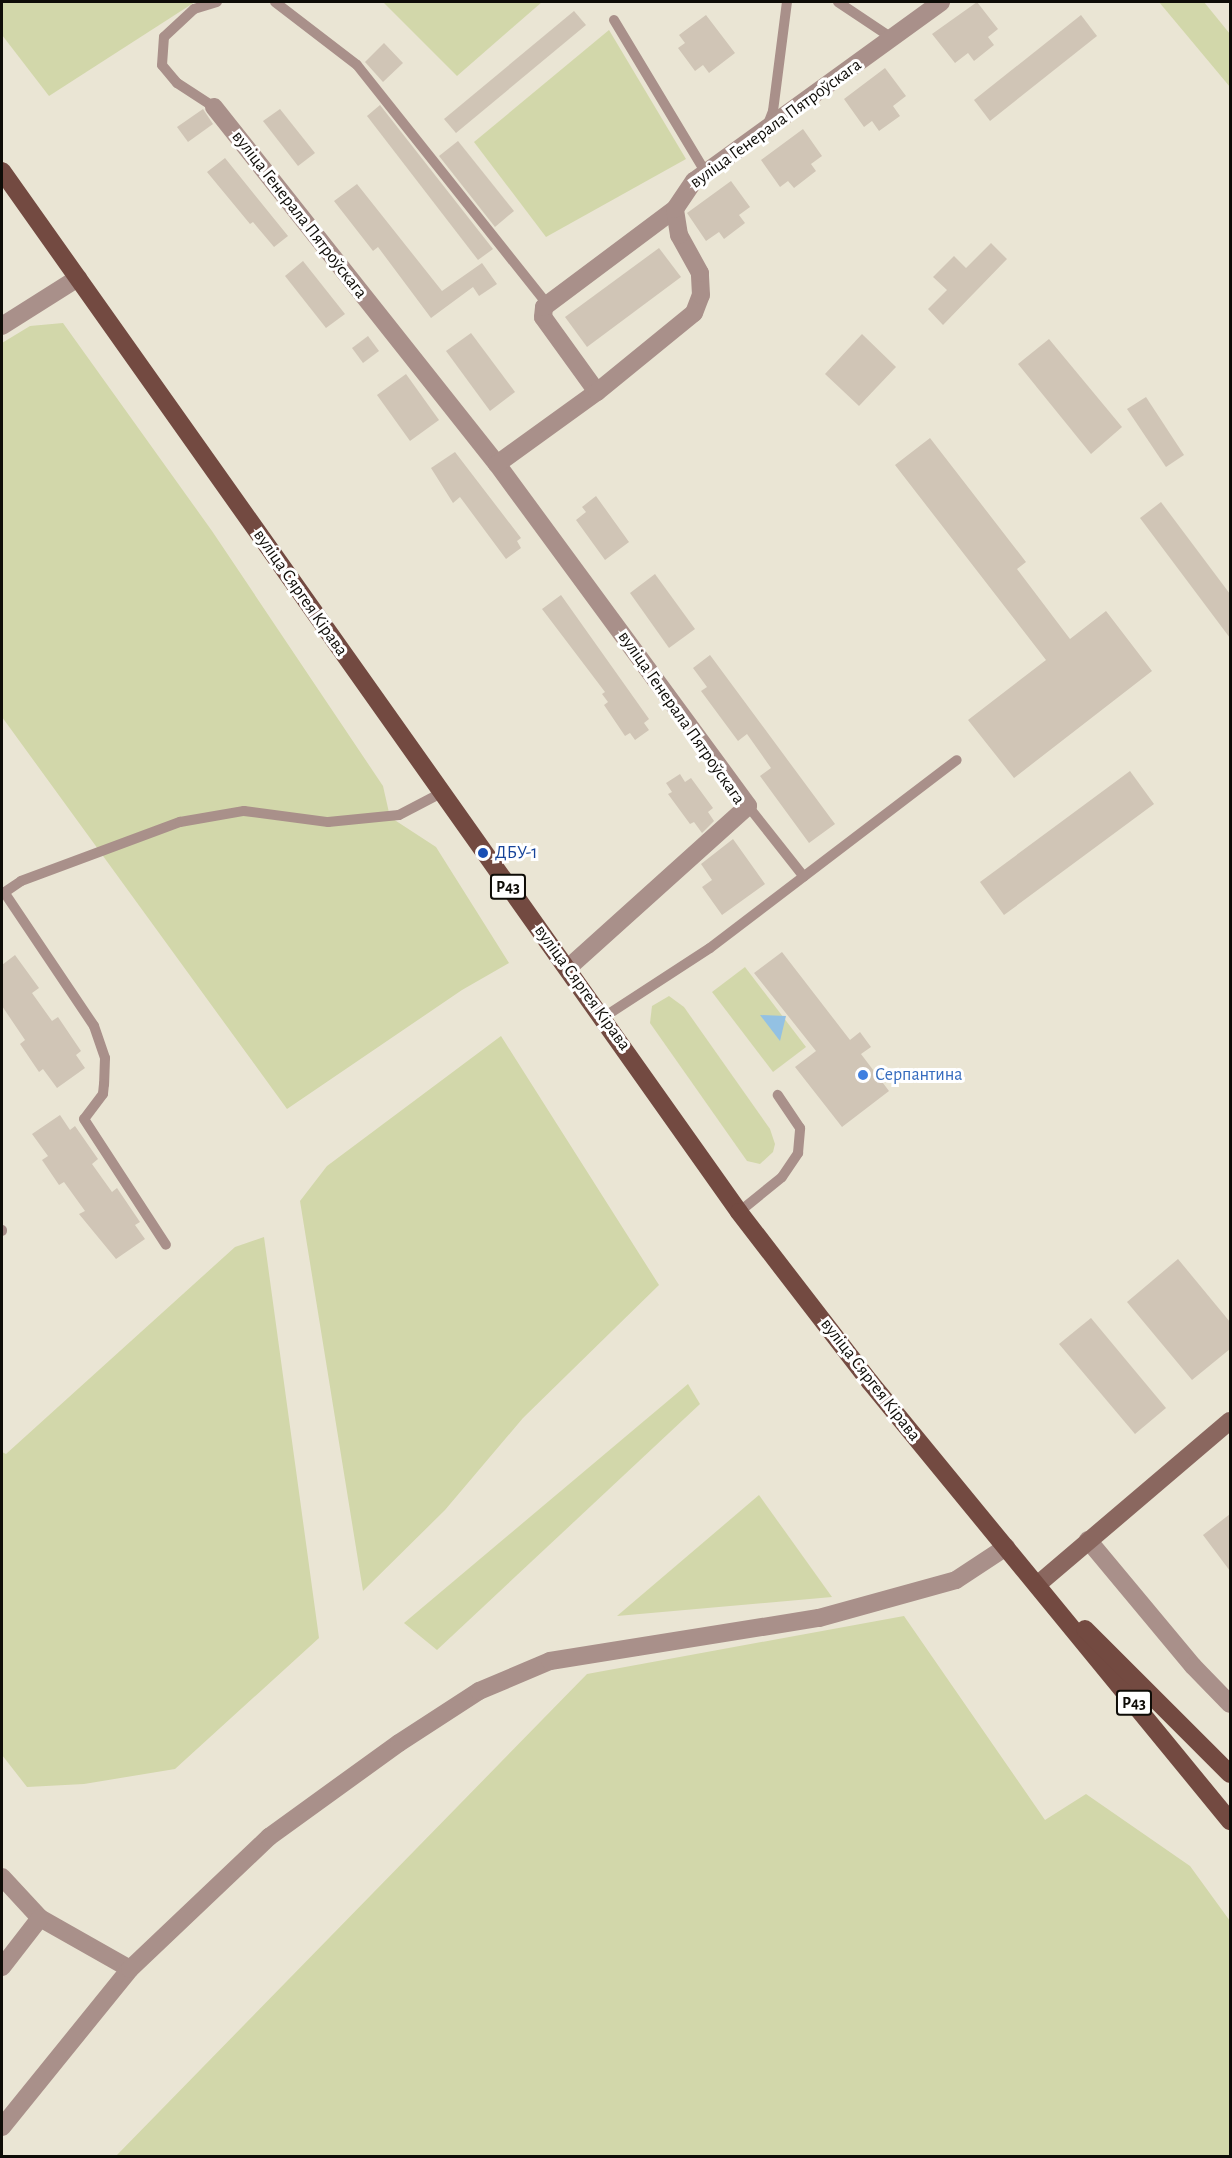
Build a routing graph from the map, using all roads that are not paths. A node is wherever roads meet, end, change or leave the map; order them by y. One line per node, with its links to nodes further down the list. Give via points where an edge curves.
1 (217, 2): 8 (lane, via 194,9 164,38 162,65 177,83)
2 (275, 2): 14 (lane, via 357,65)
3 (787, 2): 9 (lane, via 773,111)
4 (838, 2): 7 (lane)
5 (941, 2): 7 (street, вуліца Генерала Пятроўскага)
6 (614, 20): 11 (lane)
7 (892, 38): 9 (street, вуліца Генерала Пятроўскага)
8 (213, 107): 17 (street, вуліца Генерала Пятроўскага)
9 (766, 130): 11 (street, вуліца Генерала Пятроўскага)
10 (2, 171): 13 (main road, вуліца Сяргея Кірава / Р43)
11 (706, 173): 12 (street, вуліца Генерала Пятроўскага, via 683,193)
12 (675, 209): 14 (street, вуліца Генерала Пятроўскага); 16 (street, via 679,235 700,273 698,306 687,321)
13 (78, 278): 15 (street); 19 (main road, вуліца Сяргея Кірава / Р43)
14 (547, 304): 16 (street, via 543,317)
15 (2, 326)
16 (597, 392): 17 (street)
17 (497, 464): 20 (street, вуліца Генерала Пятроўскага)
18 (957, 760): 21 (lane)
19 (441, 793): 22 (lane, via 399,815 328,822 244,811 180,822 71,860); 23 (main road, вуліца Сяргея Кірава / Р43)
20 (748, 806): 21 (lane); 23 (street, вуліца Генерала Пятроўскага)
21 (804, 877): 24 (lane, via 710,948)
22 (3, 893): 27 (lane, via 97,1031 105,1058 103,1094 84,1119)
23 (568, 968): 24 (main road, вуліца Сяргея Кірава / Р43)
24 (603, 1017): 26 (main road, вуліца Сяргея Кірава / Р43)
25 (778, 1095): 26 (lane, via 800,1128 798,1154 782,1177)
26 (739, 1212): 30 (main road, вуліца Сяргея Кірава / Р43, via 870,1382)
27 (166, 1245)
28 (1230, 1421): 29 (street)
29 (1088, 1540): 31 (street); 32 (street, via 1193,1666)
30 (1006, 1547): 31 (main road, вуліца Сяргея Кірава / Р43); 38 (street, via 956,1581 819,1618 587,1654 514,1673 451,1707 283,1825)
31 (1037, 1585): 33 (main road, вуліца Сяргея Кірава / Р43, via 1140,1680); 34 (main road, вуліца Сяргея Кірава / Р43)
32 (1230, 1704)
33 (1230, 1774)
34 (1230, 1821)
35 (2, 1877): 36 (street)
36 (40, 1918): 37 (street); 38 (street)
37 (2, 1967)
38 (130, 1969): 39 (street)
39 (2, 2127)

